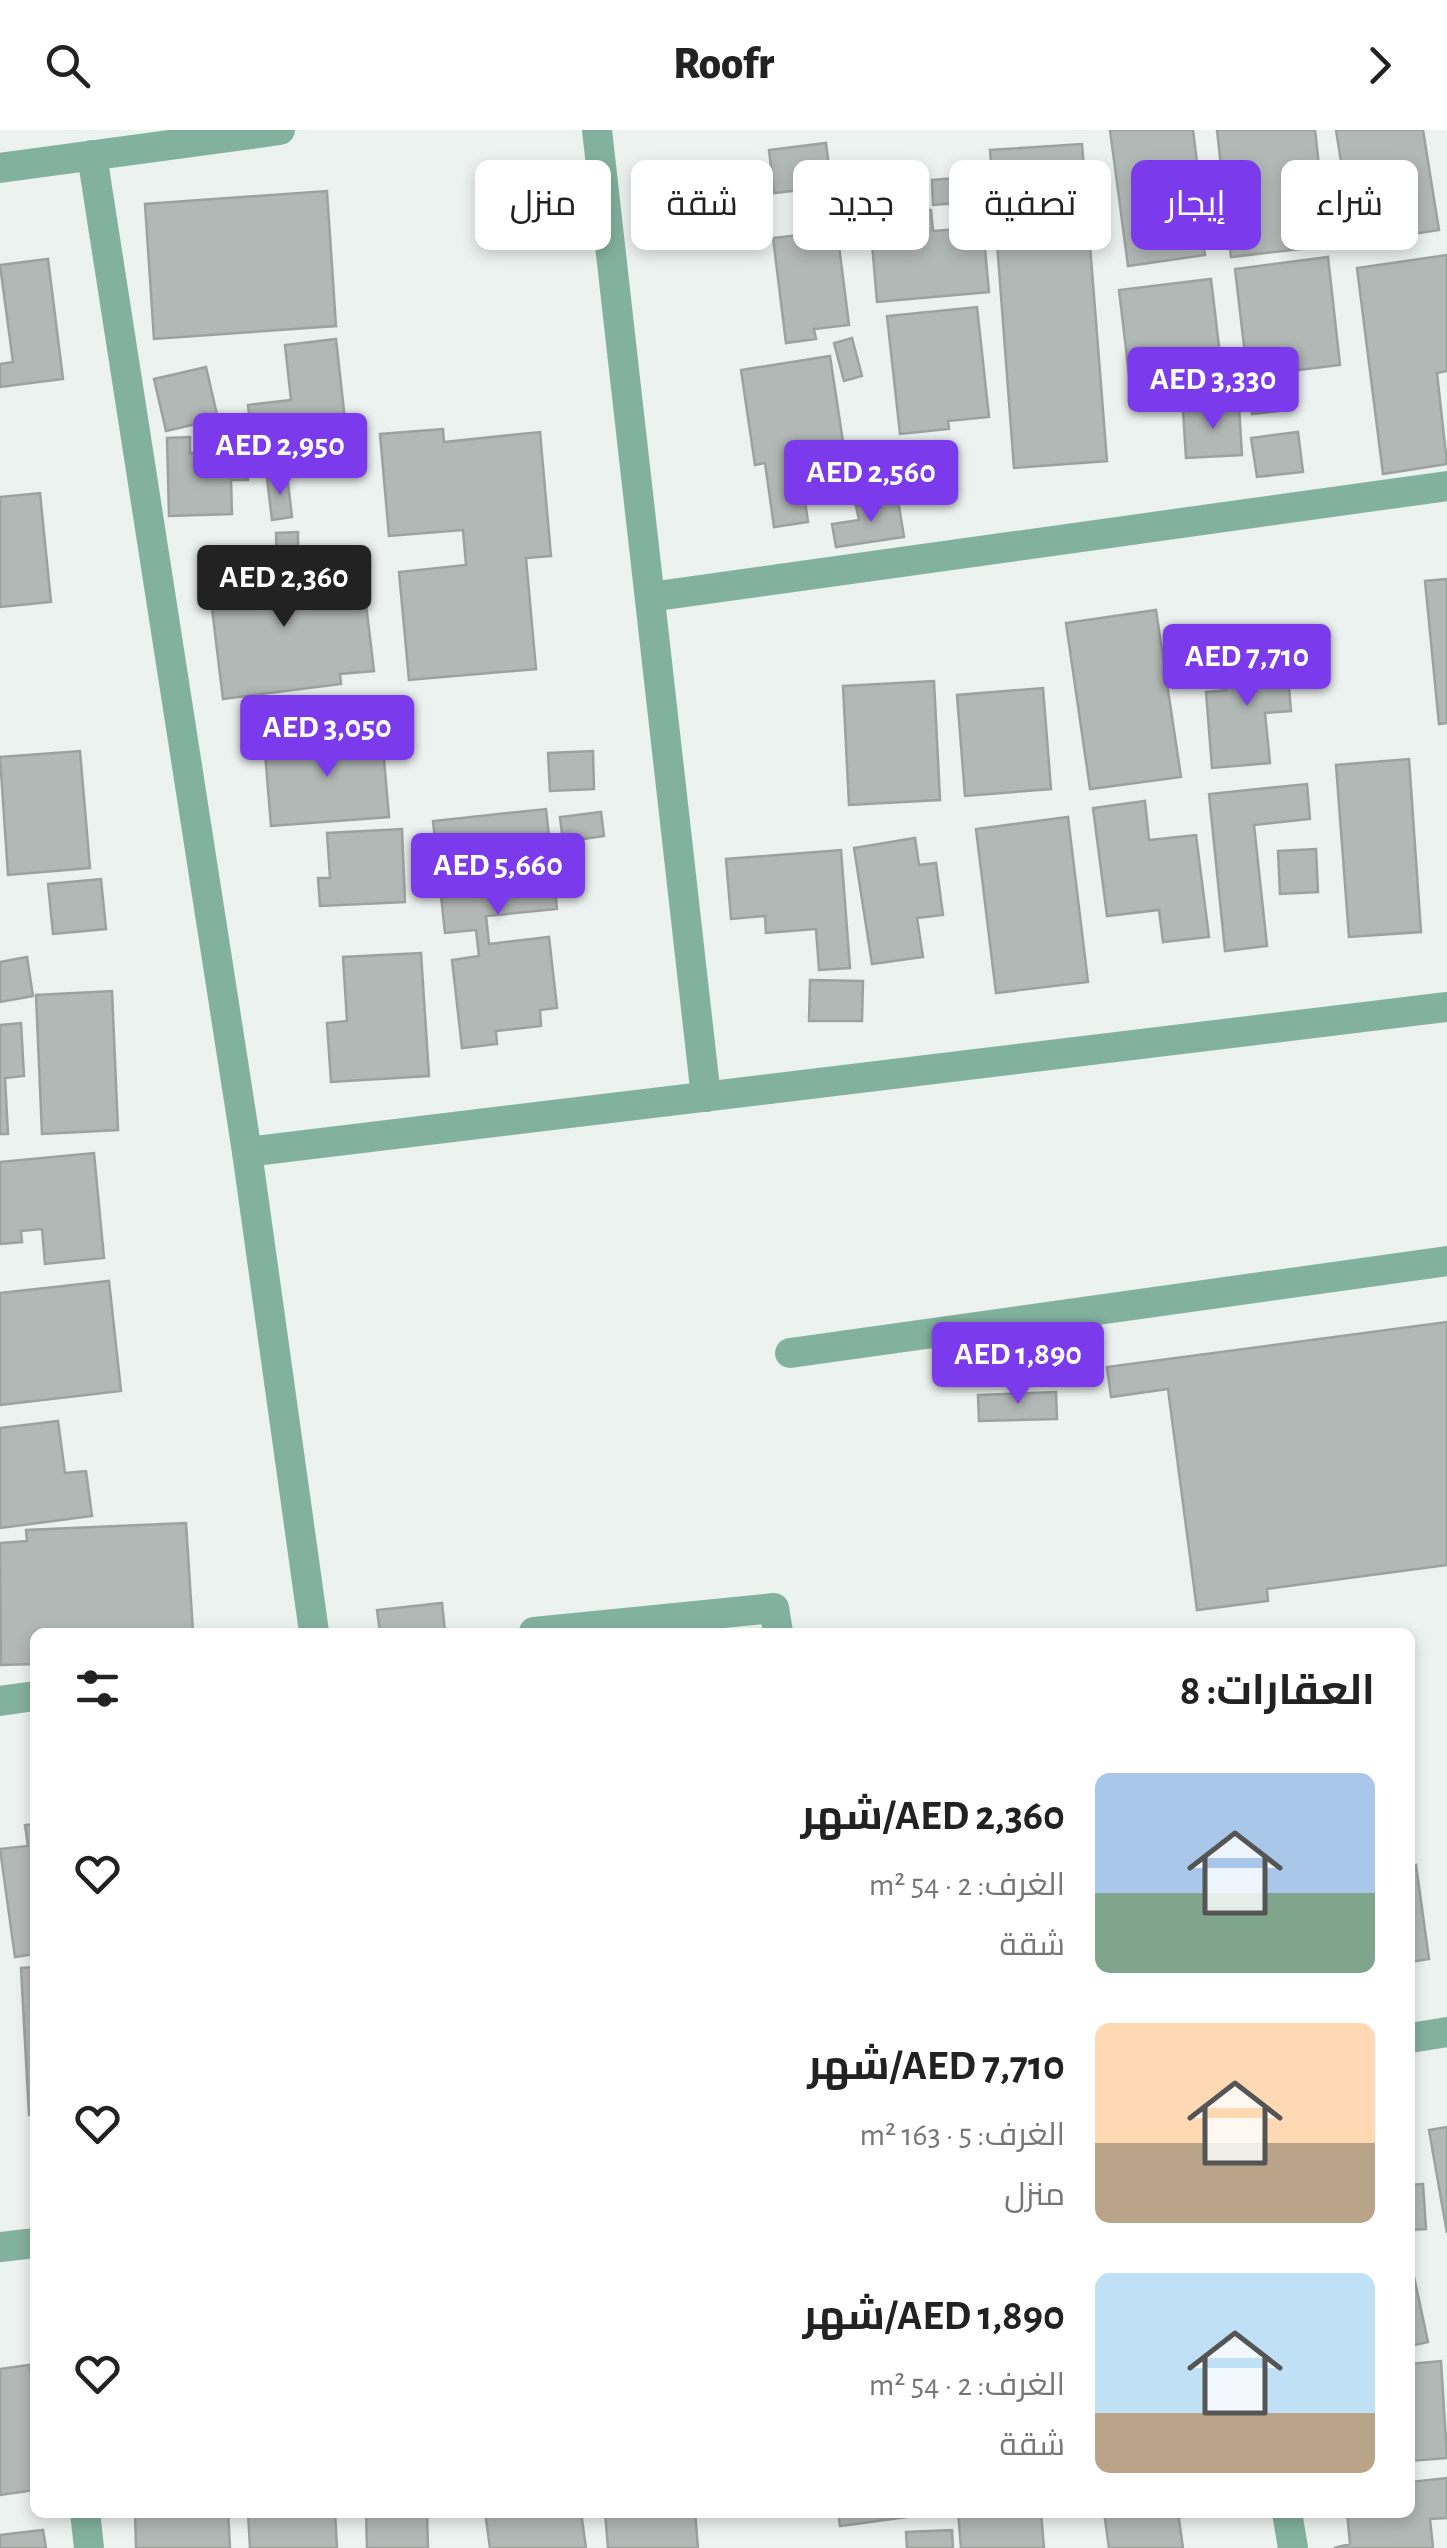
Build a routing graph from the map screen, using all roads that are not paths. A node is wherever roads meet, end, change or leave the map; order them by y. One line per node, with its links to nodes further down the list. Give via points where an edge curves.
1 (280, 130): 3 (street)
2 (597, 130): 6 (street)
3 (92, 155): 4 (street); 9 (street)
4 (0, 168)
5 (1447, 486): 6 (street)
6 (650, 597): 8 (street)
7 (1447, 1007): 8 (street)
8 (706, 1097): 9 (street)
9 (247, 1152): 12 (street)
10 (1447, 1261): 11 (street)
11 (790, 1353)
12 (313, 1628)
13 (574, 1628): 14 (street, via 774,1608)
14 (777, 1628)
15 (30, 1697): 16 (street)
16 (0, 1701)
17 (1447, 2032): 18 (street)
18 (1415, 2037)
19 (30, 2244): 20 (street)
20 (0, 2248)
21 (85, 2518): 23 (street)
22 (1289, 2518): 24 (street)
23 (89, 2548)
24 (1293, 2548)

